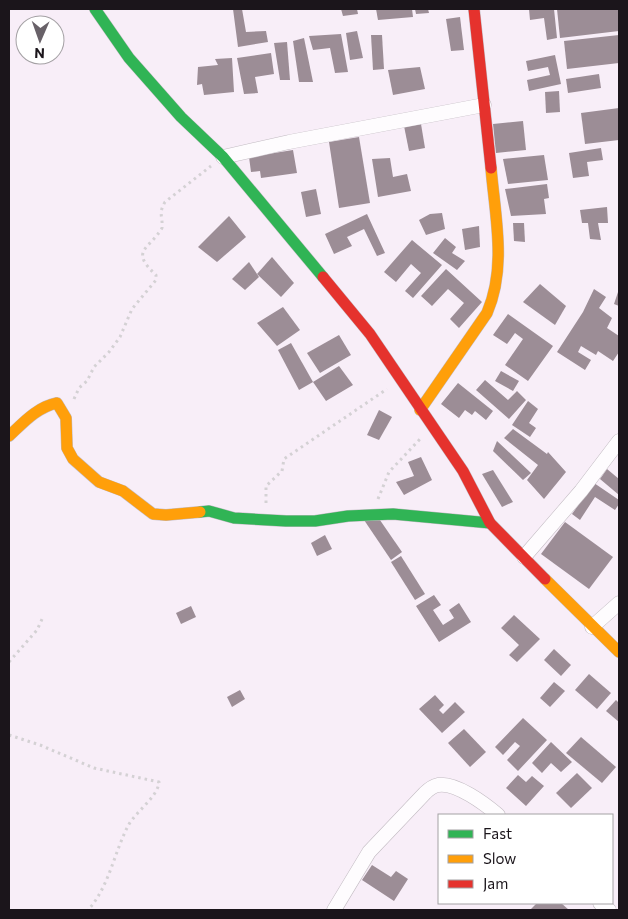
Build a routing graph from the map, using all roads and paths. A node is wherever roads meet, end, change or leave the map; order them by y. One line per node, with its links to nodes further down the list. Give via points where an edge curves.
1 (95, 9): 4 (street, via 136,65 181,117)
2 (474, 9): 3 (street)
3 (484, 105): 4 (street); 6 (street, via 499,250 495,291 487,313)
4 (223, 157): 5 (street, via 370,334); 7 (path, via 162,208 162,228 143,255 143,262 156,275 156,280 132,309 120,337 79,388)
5 (400, 380): 6 (street); 12 (path, via 284,459 282,470 266,488)
6 (420, 410): 8 (street)
7 (66, 418): 9 (street, via 58,404 52,403); 12 (street, via 67,448 73,460 99,482 123,491 150,513 209,511 234,518)
8 (432, 427): 11 (path, via 389,472); 13 (street, via 463,471)
9 (9, 436)
10 (619, 441): 14 (street)
11 (372, 514): 12 (street, via 315,521); 13 (street)
12 (267, 520)
13 (490, 523): 14 (street)
14 (524, 557): 17 (street)
15 (619, 603): 17 (street)
16 (43, 617): 19 (path, via 38,630)
17 (592, 627): 18 (street)
18 (619, 652)
19 (9, 662)
20 (9, 735): 22 (path, via 94,768 158,782 156,793 128,827 100,894)
21 (497, 814): 23 (street, via 452,786 435,785 369,852)
22 (88, 910)
23 (334, 910)

